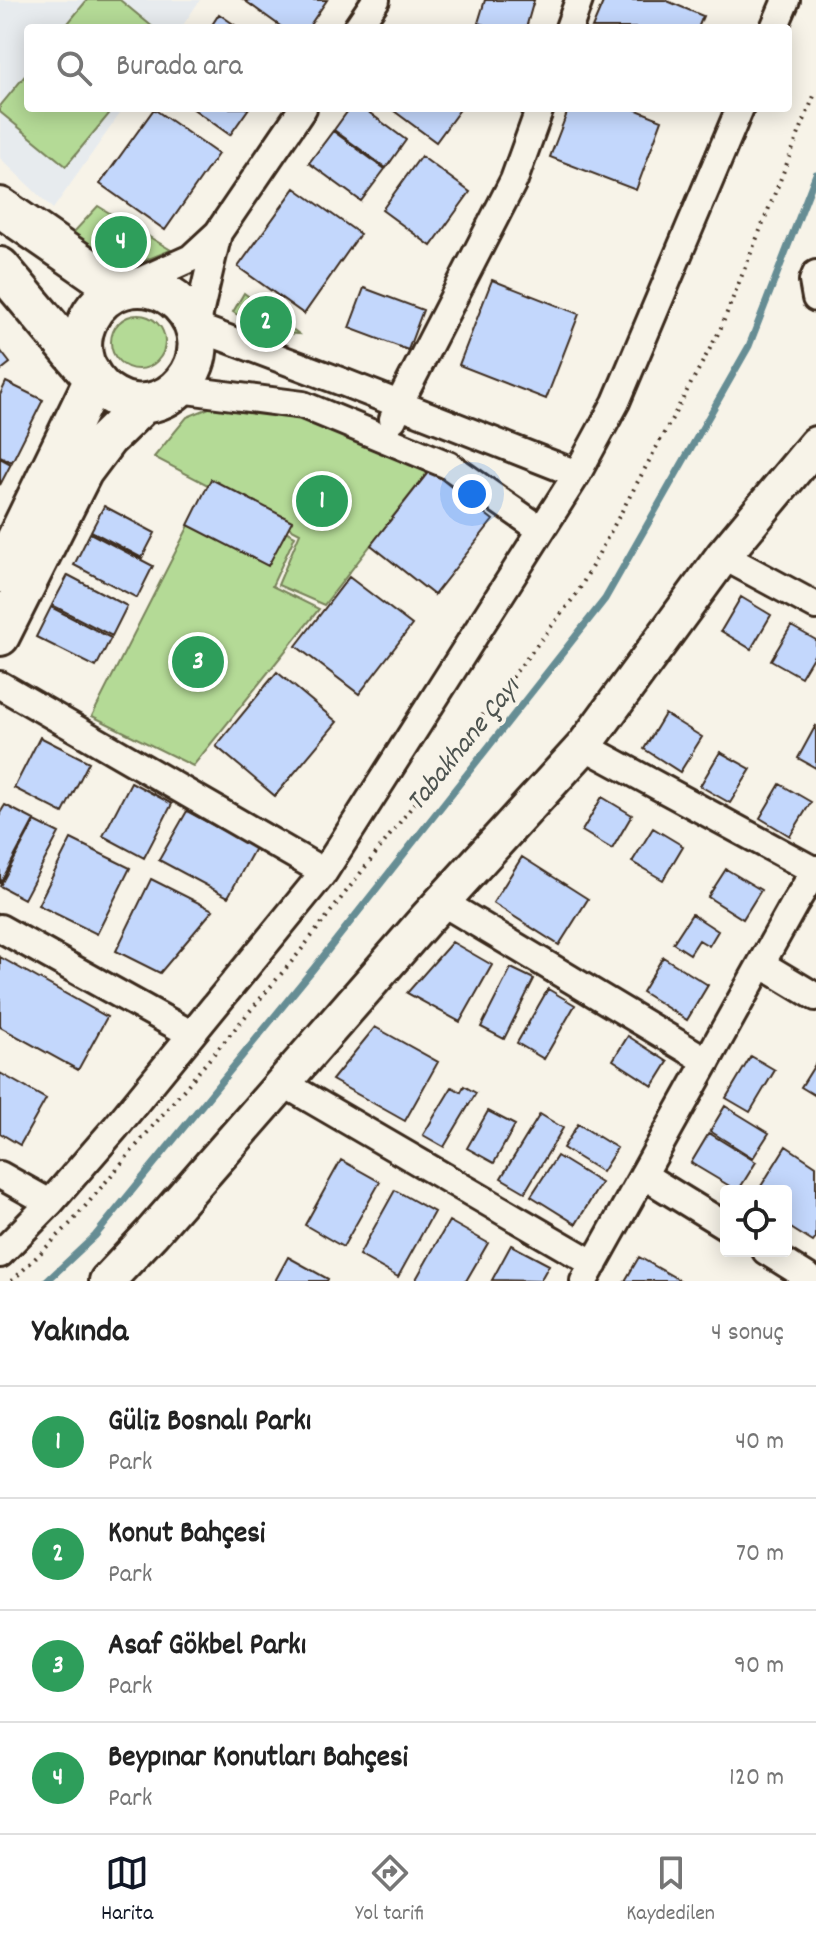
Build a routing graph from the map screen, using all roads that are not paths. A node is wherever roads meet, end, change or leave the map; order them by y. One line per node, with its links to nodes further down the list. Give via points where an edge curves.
1 (376, 0): 3 (street)
2 (579, 0): 4 (street)
3 (360, 24)
4 (570, 24)
5 (300, 112): 9 (street)
6 (539, 112): 18 (street, via 514,180)
7 (738, 112): 21 (street, via 616,402)
8 (0, 207): 12 (main road)
9 (218, 233): 12 (street, via 191,258); 14 (street)
10 (0, 267): 15 (main road)
11 (816, 274): 13 (street)
12 (120, 290): 14 (main road, via 139,287 166,293); 15 (main road, via 92,312 85,328 85,363)
13 (816, 298)
14 (196, 327): 16 (main road, via 196,361); 18 (street)
15 (94, 379): 17 (main road, via 107,393); 24 (main road)
16 (179, 389): 17 (main road); 19 (street, via 303,405)
17 (144, 403): 26 (main road, via 83,471)
18 (399, 404): 19 (street); 21 (street)
19 (386, 439): 22 (street, via 448,465)
20 (816, 444): 23 (street)
21 (577, 474): 22 (street)
22 (540, 529): 30 (street)
23 (723, 556): 25 (street); 28 (street)
24 (0, 573)
25 (816, 606)
26 (0, 636)
27 (0, 685): 30 (street)
28 (584, 746): 29 (street); 31 (street)
29 (815, 870): 33 (street)
30 (324, 872): 35 (street)
31 (442, 902): 36 (street); 37 (street)
32 (0, 928): 35 (street)
33 (761, 964): 34 (street); 36 (street)
34 (816, 997)
35 (191, 1034): 40 (street)
36 (707, 1061): 39 (street)
37 (283, 1083): 44 (street); 45 (street)
38 (0, 1175): 40 (street)
39 (643, 1175): 41 (street); 44 (street)
40 (50, 1203): 42 (street)
41 (720, 1222)
42 (0, 1254)
43 (776, 1257): 46 (street)
44 (589, 1273)
45 (107, 1281)
46 (814, 1281)

